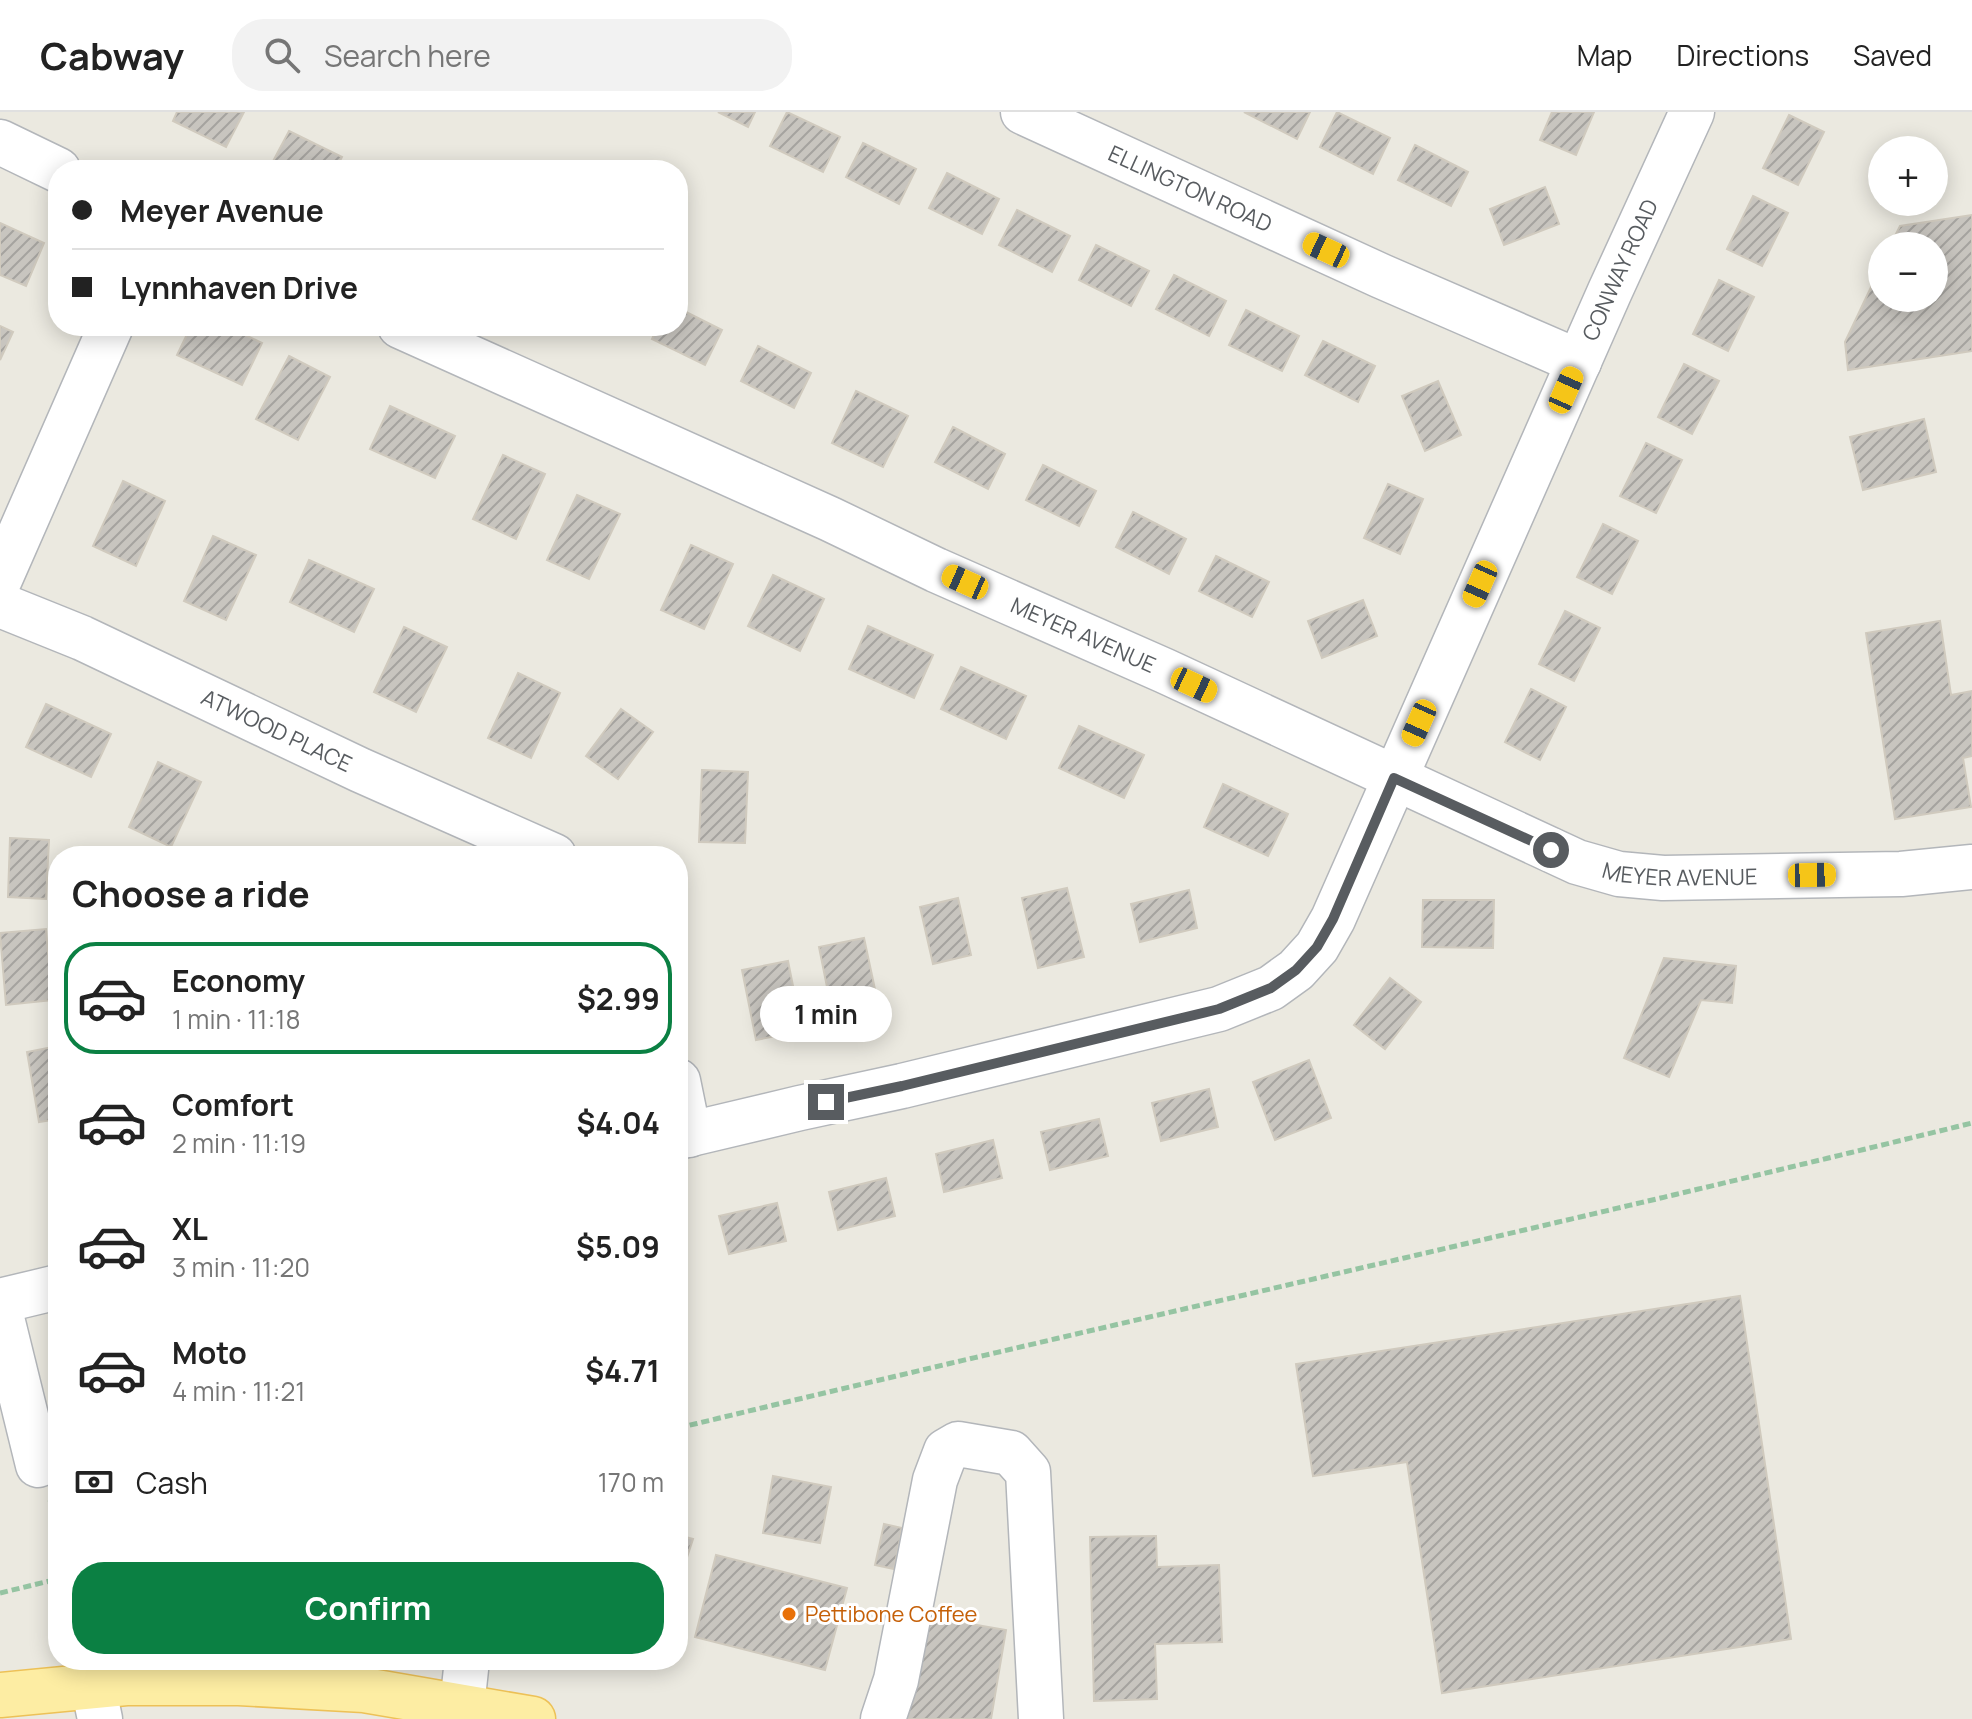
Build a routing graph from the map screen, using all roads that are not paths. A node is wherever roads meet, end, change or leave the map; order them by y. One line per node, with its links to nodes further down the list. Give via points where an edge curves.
1 (1023, 112): 7 (street, ELLINGTON ROAD)
2 (1692, 112): 7 (street, CONWAY ROAD)
3 (0, 142): 4 (street)
4 (48, 165)
5 (107, 336): 8 (street)
6 (422, 336): 10 (street, MEYER AVENUE)
7 (1579, 362): 10 (street, CONWAY ROAD)
8 (0, 579)
9 (0, 605): 11 (street, ATWOOD PLACE)
10 (1394, 778): 12 (street, MEYER AVENUE, via 1577,862 1619,874 1901,874); 13 (street, CONWAY ROAD, via 1317,947 1271,988 1204,1013)
11 (531, 846)
12 (1972, 867)
13 (688, 1135)
14 (48, 1289): 15 (street)
15 (0, 1301)
16 (0, 1310): 17 (street)
17 (38, 1465)
18 (466, 1670): 21 (street)
19 (113, 1687): 20 (main road); 21 (main road, via 239,1683 364,1690)
20 (0, 1695)
21 (462, 1706): 22 (main road)
22 (533, 1719)
23 (883, 1719): 24 (street, via 896,1680 935,1480 946,1451 958,1444 1011,1453 1028,1472)
24 (1041, 1719)

